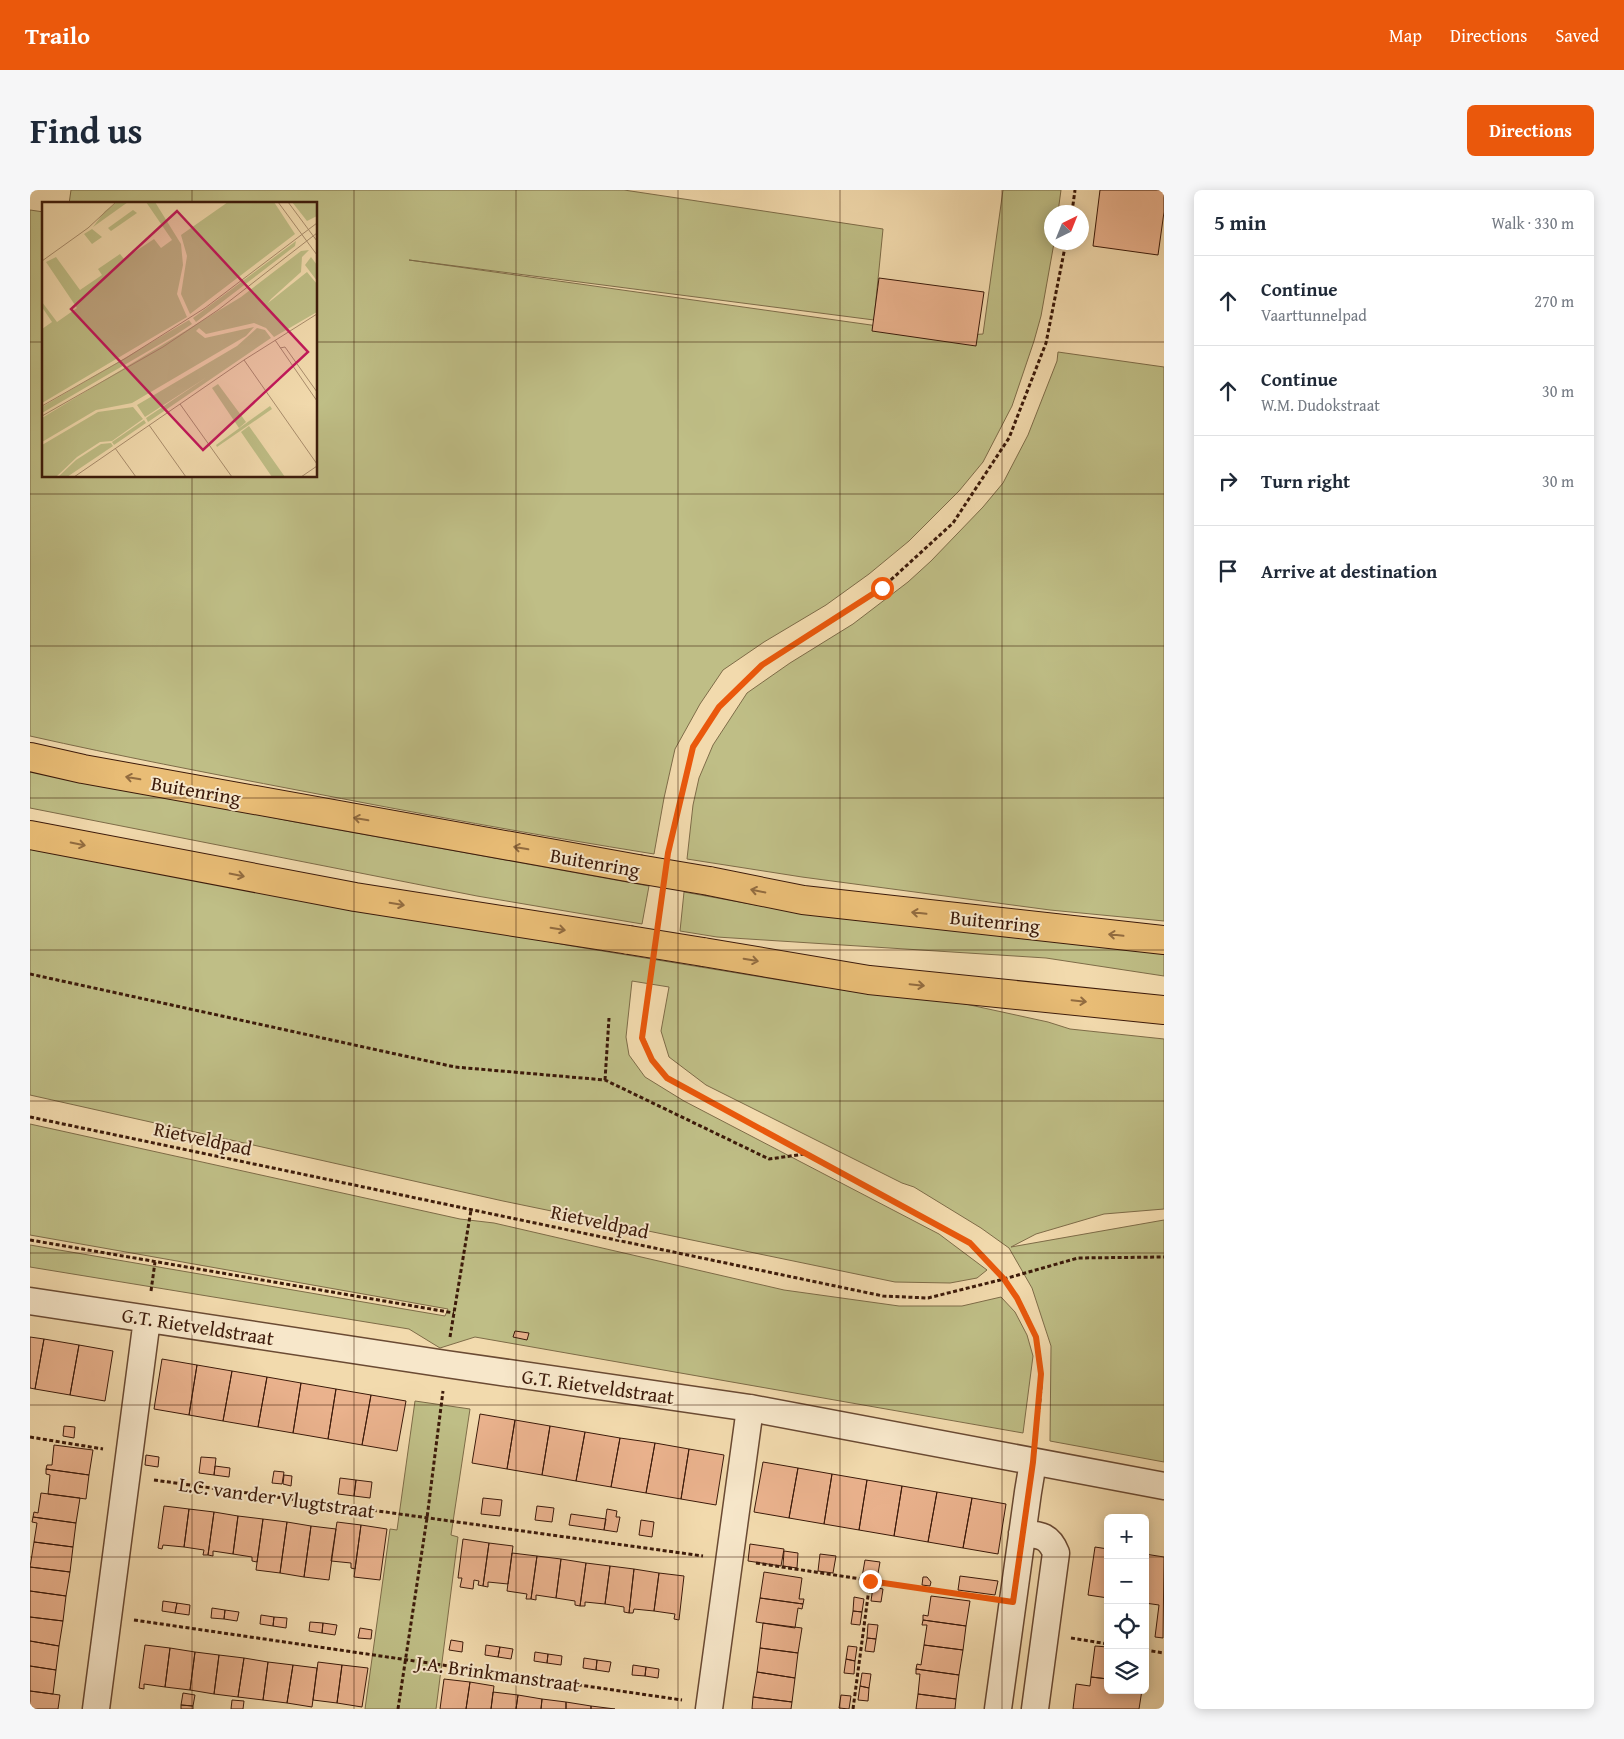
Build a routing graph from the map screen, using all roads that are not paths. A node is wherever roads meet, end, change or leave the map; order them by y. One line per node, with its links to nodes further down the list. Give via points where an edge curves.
1 (30, 757): 3 (highway, Buitenring, one-way to 1, bridge, via 803,900)
2 (30, 835): 4 (highway, one-way to 4, bridge, via 355,897 869,980)
3 (1164, 940)
4 (1164, 1010)
5 (30, 1301): 6 (street, G.T. Rietveldstraat)
6 (148, 1319): 7 (street, G.T. Rietveldstraat); 12 (street)
7 (750, 1408): 8 (street, G.T. Rietveldstraat); 11 (street)
8 (1033, 1462): 9 (street, G.T. Rietveldstraat); 10 (street)
9 (1164, 1486)
10 (1022, 1534): 13 (street); 14 (street, via 1042,1535 1052,1543 1056,1553)
11 (709, 1706)
12 (96, 1709)
13 (998, 1709)
14 (1035, 1709)

